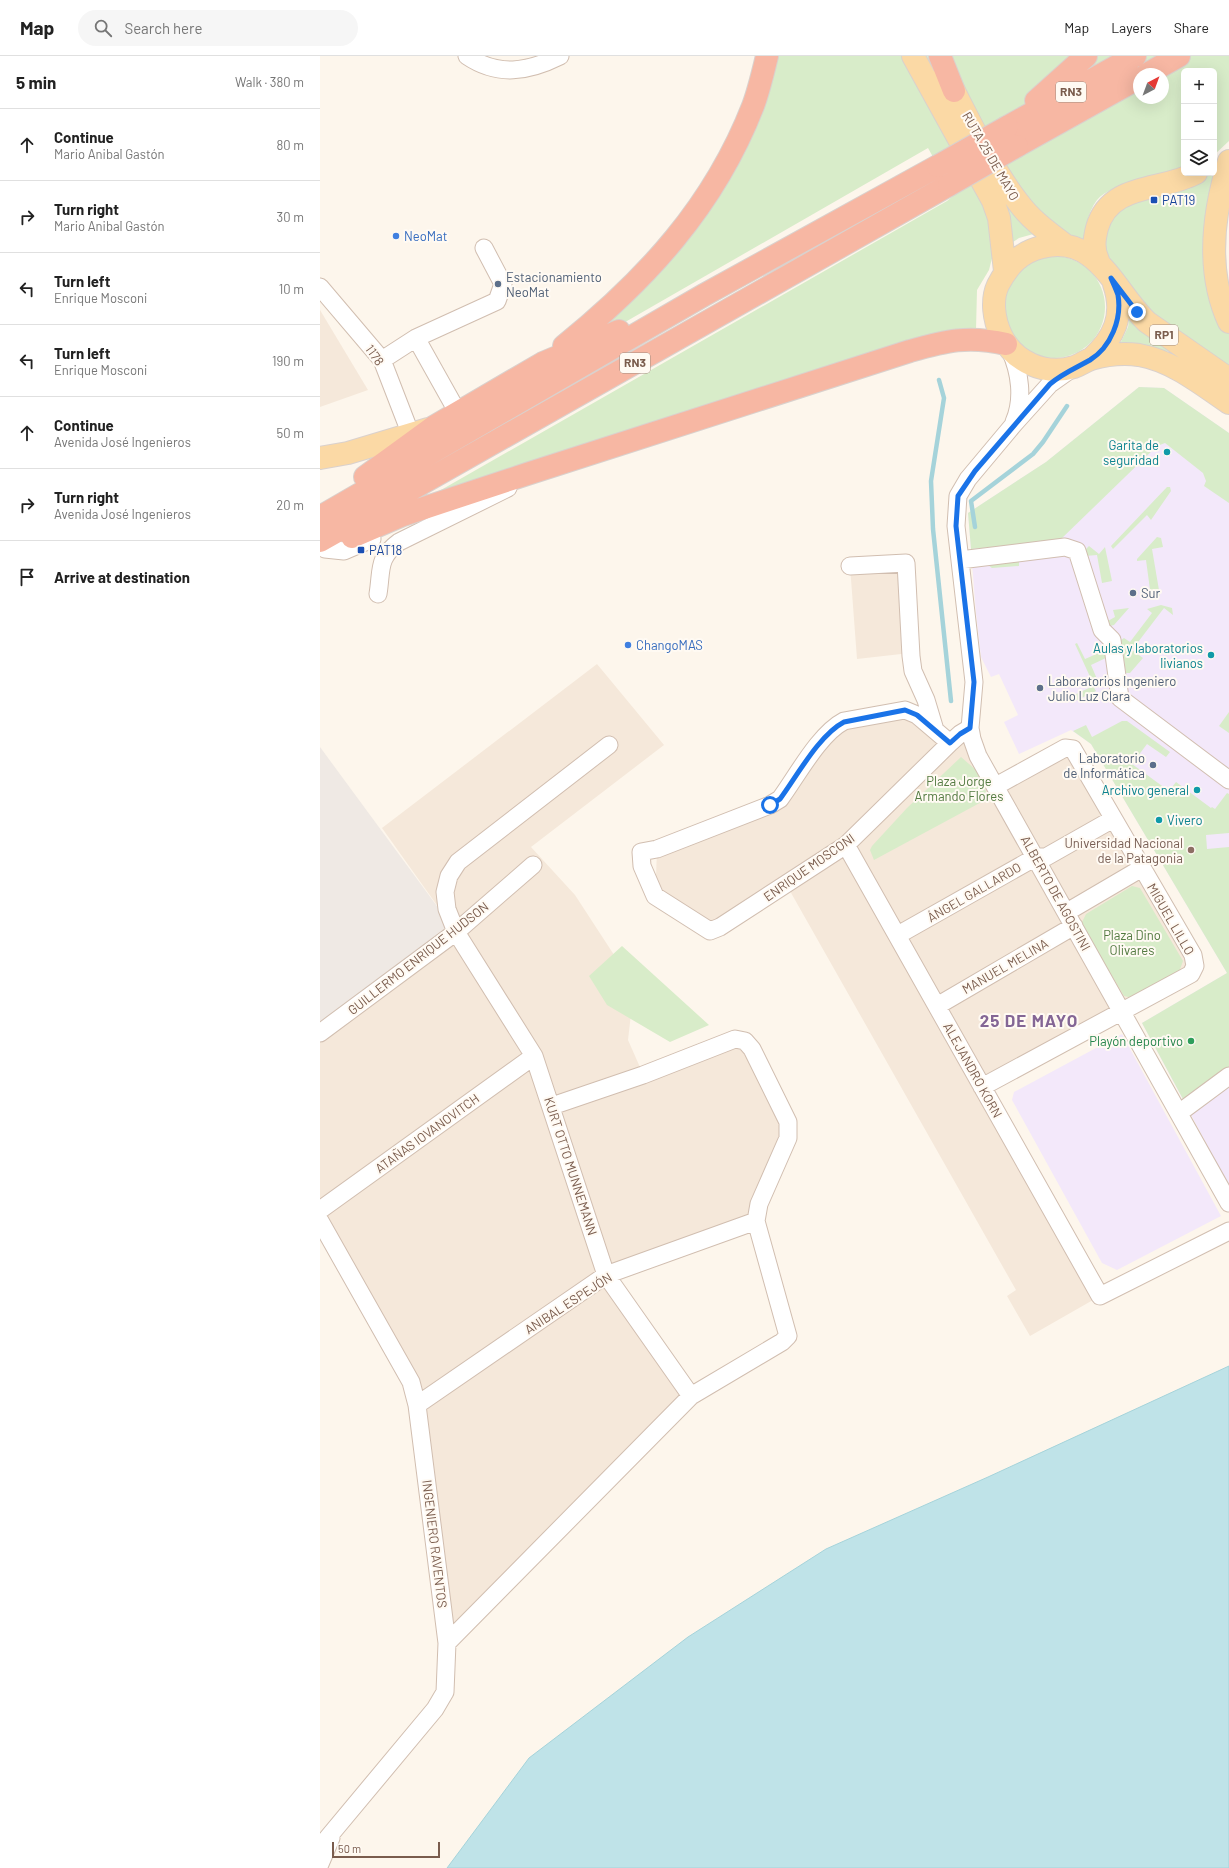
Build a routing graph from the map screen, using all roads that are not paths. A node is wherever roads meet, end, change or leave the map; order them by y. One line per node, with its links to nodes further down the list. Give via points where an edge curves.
1 (467, 56): 2 (street, via 481,65 510,71 540,66)
2 (560, 56)
3 (767, 56): 29 (highway, via 754,104 744,128 703,202 648,271 604,313)
4 (913, 56): 21 (main road, RUTA 25 DE MAYO, via 993,201 999,218)
5 (934, 56): 12 (main road, RUTA 25 DE MAYO)
6 (940, 56): 12 (highway)
7 (1086, 56): 13 (highway)
8 (1135, 56): 13 (highway, RN3)
9 (1179, 56): 10 (highway)
10 (1158, 68)
11 (1133, 81): 41 (highway, RN3, bridge)
12 (954, 91): 18 (main road, RUTA 25 DE MAYO, via 1018,202 1040,226)
13 (1006, 127): 24 (highway, RN3, bridge)
14 (1229, 148): 15 (main road)
15 (1217, 159)
16 (1229, 161): 25 (main road, via 1218,200 1214,236 1217,282)
17 (1189, 176): 20 (main road, via 1121,196 1111,203 1103,213 1094,237 1094,251)
18 (1065, 245): 20 (main road, RP1); 21 (main road, RP1, via 1048,245 1032,250 1017,258)
19 (484, 248): 26 (street, via 503,284 497,301)
20 (1098, 260): 22 (main road, RP1)
21 (1005, 271): 27 (main road, RP1, via 997,288 994,307 997,326)
22 (1111, 278): 30 (main road, RP1, via 1118,295 1116,325 1105,347); 31 (main road, RP1, via 1147,322)
23 (320, 287): 28 (street, 1178)
24 (704, 295): 29 (highway); 40 (highway, RN3)
25 (1229, 322)
26 (416, 338): 28 (street); 33 (street)
27 (1008, 347): 30 (main road, RP1, via 1021,359 1034,366 1054,369); 34 (street, via 1017,369 1020,390 1019,411); 38 (highway, via 972,338 940,343)
28 (382, 360): 36 (street, 1178)
29 (543, 363): 33 (highway)
30 (1083, 363): 32 (main road, RP1, via 1126,354 1150,358 1192,377); 34 (street, via 1050,384)
31 (1229, 379)
32 (1229, 402)
33 (458, 413): 35 (highway)
34 (1014, 424): 42 (street, via 968,479 958,496 956,526)
35 (435, 426): 36 (main road); 39 (highway)
36 (411, 435): 37 (main road, via 348,453)
37 (320, 458)
38 (564, 462): 41 (highway, via 403,515); 44 (street, via 393,546 381,563)
39 (320, 510)
40 (320, 517)
41 (322, 547)
42 (960, 560): 45 (street, via 974,682); 49 (street, via 1065,546 1077,551 1102,630 1112,640 1120,698)
43 (850, 566): 46 (street, via 906,563 913,671 926,700)
44 (378, 594)
45 (970, 728): 47 (street, ENRIQUE MOSCONI); 50 (street, ALBERTO DE AGOSTINI, via 978,756)
46 (935, 730): 47 (street); 52 (street, ENRIQUE MOSCONI, via 917,715 905,710 844,722 825,736 780,799 658,849 642,852 642,866 655,896 710,931)
47 (950, 743): 52 (street, ENRIQUE MOSCONI)
48 (609, 745): 57 (street, KURT OTTO MUNNEMANN, via 458,862 449,876 445,892 447,909)
49 (1229, 780)
50 (996, 786): 51 (street, MIGUEL LILLO, via 1064,748 1073,750); 53 (street, ALBERTO DE AGOSTINI)
51 (1113, 819): 53 (street, ÁNGEL GALLARDO, via 1046,857); 55 (street, MIGUEL LILLO)
52 (846, 845): 58 (street, ALEJANDRO KORN)
53 (1036, 857): 56 (street, ALBERTO DE AGOSTINI); 58 (street, ÁNGEL GALLARDO)
54 (533, 865): 57 (street, GUILLERMO ENRIQUE HUDSON)
55 (1142, 868): 56 (street, MANUEL MELINA); 60 (street, MIGUEL LILLO, via 1193,955 1195,963 1191,974)
56 (1071, 919): 59 (street, MANUEL MELINA); 60 (street, ALBERTO DE AGOSTINI)
57 (456, 932): 61 (street, GUILLERMO ENRIQUE HUDSON); 62 (street, KURT OTTO MUNNEMANN)
58 (898, 935): 59 (street, ALEJANDRO KORN)
59 (937, 1006): 64 (street, ALEJANDRO KORN)
60 (1123, 1012): 64 (street); 66 (street, ALBERTO DE AGOSTINI)
61 (320, 1033)
62 (534, 1056): 65 (street, KURT OTTO MUNNEMANN); 68 (street, ATAÑAS IOVANOVITCH)
63 (1229, 1076): 66 (street)
64 (982, 1087): 71 (street, ALEJANDRO KORN, via 1100,1296)
65 (552, 1106): 69 (street, via 643,1075 734,1039 744,1041 752,1049 788,1122 788,1138 759,1204); 72 (street, KURT OTTO MUNNEMANN)
66 (1179, 1113): 67 (street, ALBERTO DE AGOSTINI)
67 (1229, 1203)
68 (320, 1210)
69 (756, 1221): 72 (street, ANIBAL ESPEJÓN); 73 (street, via 788,1336)
70 (320, 1222): 74 (street, INGENIERO RAVENTOS, via 411,1382)
71 (1229, 1231)
72 (606, 1275): 73 (street, KURT OTTO MUNNEMANN); 74 (street, ANIBAL ESPEJÓN)
73 (691, 1396): 75 (street)
74 (417, 1405): 75 (street, INGENIERO RAVENTOS)
75 (448, 1643): 76 (street, INGENIERO RAVENTOS, via 445,1692 435,1709)
76 (334, 1831): 77 (street, INGENIERO RAVENTOS); 78 (street)
77 (320, 1847)
78 (320, 1864)

